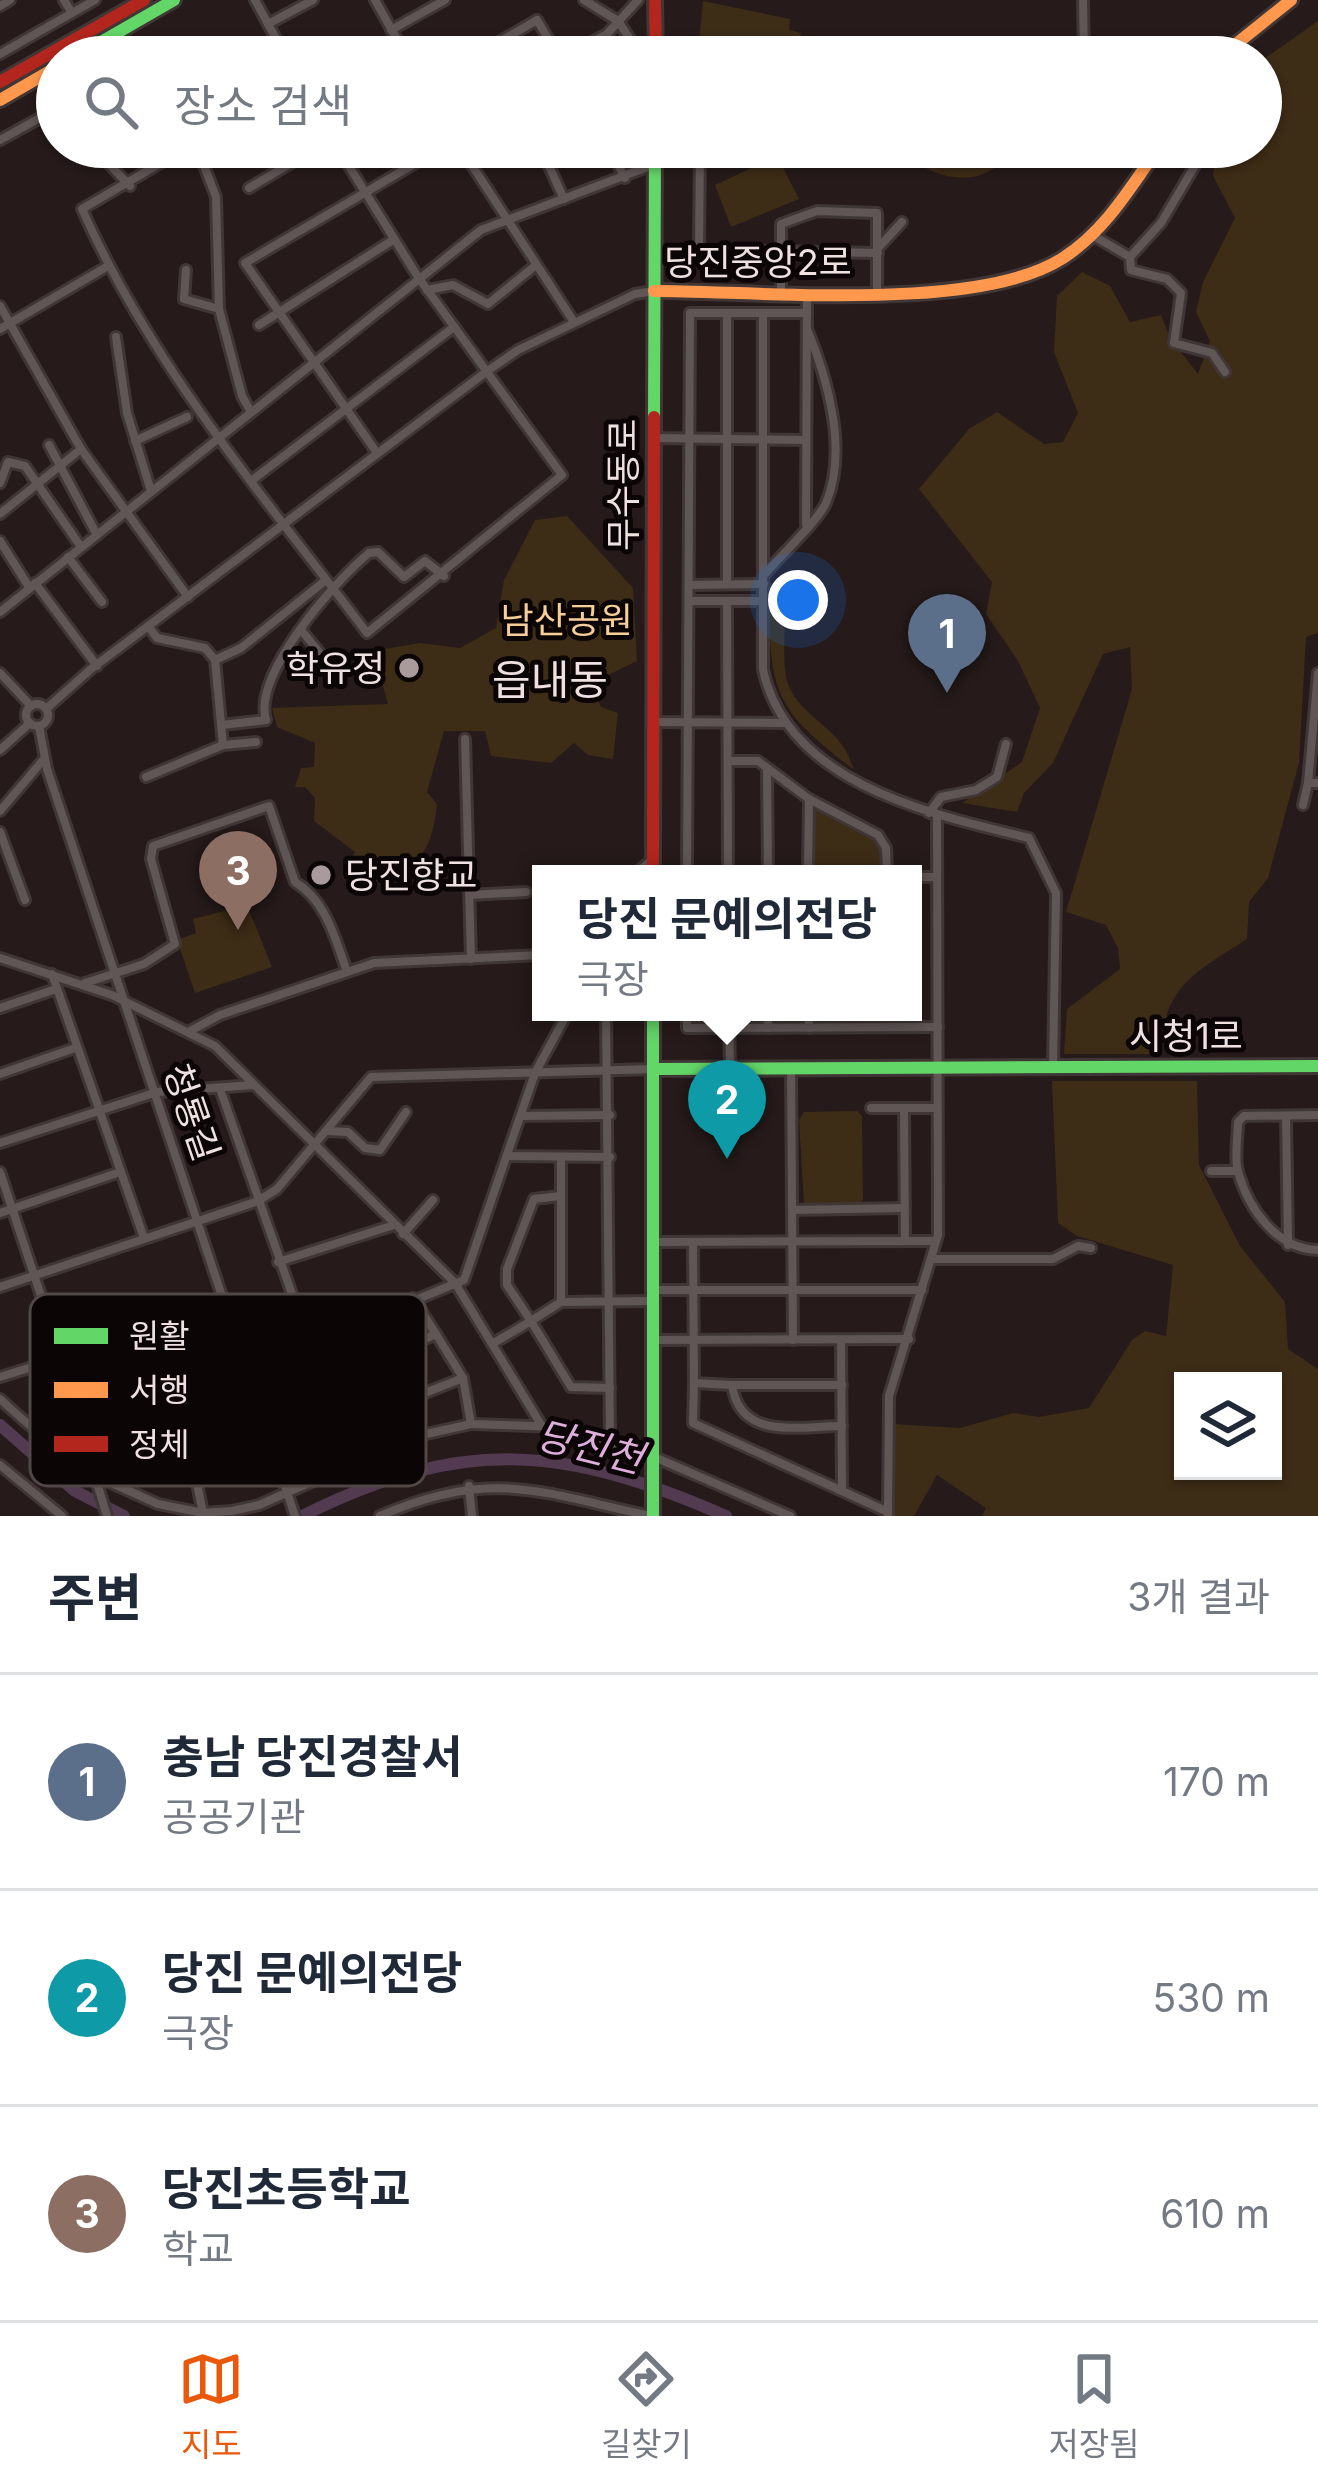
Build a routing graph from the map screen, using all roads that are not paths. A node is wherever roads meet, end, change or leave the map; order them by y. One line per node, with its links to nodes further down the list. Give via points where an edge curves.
1 (10, 0): 15 (street)
2 (64, 0): 16 (street)
3 (95, 0): 16 (street)
4 (144, 0): 20 (street)
5 (174, 0): 21 (street)
6 (255, 0): 18 (street)
7 (313, 0): 18 (street)
8 (375, 0): 19 (street)
9 (445, 0): 19 (street)
10 (584, 0): 17 (street)
11 (638, 0): 17 (street)
12 (655, 0): 28 (street)
13 (1083, 0): 29 (street)
14 (1291, 0): 30 (street)
15 (0, 6)
16 (72, 13): 31 (street)
17 (618, 21): 26 (street); 27 (street)
18 (268, 25): 22 (street)
19 (391, 30): 23 (street)
20 (81, 36)
21 (111, 36)
22 (274, 36)
23 (395, 36)
24 (509, 36): 25 (street, via 536,20)
25 (547, 36)
26 (603, 36)
27 (628, 36)
28 (656, 36)
29 (1084, 36)
30 (1246, 36)
31 (1, 52)
32 (36, 62): 34 (street)
33 (36, 79): 35 (street)
34 (0, 82)
35 (0, 100)
36 (36, 120): 37 (street)
37 (0, 140)
38 (113, 168): 52 (street)
39 (156, 168): 52 (street)
40 (208, 168): 73 (street)
41 (283, 168): 53 (street)
42 (350, 168): 54 (street)
43 (407, 168): 54 (street)
44 (472, 168): 56 (street)
45 (550, 168): 55 (street)
46 (620, 168): 51 (street)
47 (655, 168): 51 (street); 68 (street, 무수동로)
48 (700, 168): 61 (street, via 699,250)
49 (1146, 168): 58 (street, 당진중앙2로)
50 (1194, 168): 62 (street)
51 (625, 178): 55 (street)
52 (128, 184): 64 (street, via 82,209)
53 (249, 188)
54 (365, 192): 59 (street); 74 (street, via 245,263)
55 (564, 199): 56 (street)
56 (503, 220): 63 (street); 66 (street)
57 (902, 222): 60 (street)
58 (1092, 235): 62 (street); 71 (street, 당진중앙2로, via 1021,281 963,292)
59 (393, 240): 66 (street); 74 (street)
60 (878, 250): 61 (street); 61 (street, 당진중앙2로, via 878,213 817,211 781,224); 71 (street, 당진중앙2로)
61 (781, 251): 69 (street)
62 (1130, 257): 87 (street, via 1131,271 1167,279 1181,293 1174,343 1212,353)
63 (536, 265): 67 (street, via 488,304 453,285); 78 (street)
64 (108, 266): 79 (street); 92 (street)
65 (187, 269): 73 (street, via 184,299)
66 (418, 278): 67 (street); 85 (street)
67 (428, 290): 81 (street)
68 (654, 291): 69 (street, 당진중앙2로); 78 (street, 당진중앙2로); 93 (street, 무수동로)
69 (781, 292): 70 (street, 당진중앙2로)
70 (807, 293): 71 (street, 당진중앙2로); 77 (street)
71 (877, 293)
72 (0, 306): 79 (street)
73 (219, 309): 89 (street)
74 (276, 314): 80 (street); 85 (street)
75 (727, 314): 76 (street); 94 (street, via 690,313); 95 (street)
76 (764, 314): 77 (street); 96 (street)
77 (807, 314): 83 (street)
78 (574, 322): 86 (street, 당진중앙2로)
79 (10, 323): 82 (street); 101 (street)
80 (259, 325)
81 (454, 327): 86 (street); 88 (street)
82 (0, 329)
83 (807, 329): 97 (street); 110 (street, via 836,453 825,508)
84 (116, 337): 98 (street)
85 (313, 363): 88 (street); 89 (street)
86 (486, 372): 91 (street); 102 (street, 당진중앙2로)
87 (1225, 372)
88 (346, 410): 102 (street); 104 (street)
89 (251, 412): 92 (street)
90 (187, 417): 98 (street)
91 (528, 430): 99 (street); 116 (street, via 562,475)
92 (219, 436): 104 (street); 107 (street)
93 (653, 438): 94 (street); 137 (street, 무수동로)
94 (688, 438): 95 (street); 119 (street)
95 (727, 439): 96 (street); 120 (street)
96 (763, 439): 97 (street); 117 (street)
97 (806, 440): 110 (street)
98 (134, 441): 107 (street)
99 (520, 443)
100 (49, 445): 103 (street)
101 (81, 449): 103 (street); 109 (street)
102 (377, 453): 111 (street, 당진중앙2로)
103 (60, 464): 106 (street); 112 (street)
104 (251, 481): 111 (street)
105 (0, 483): 106 (street, via 8,462 25,466)
106 (35, 486): 108 (street); 114 (street)
107 (151, 491): 109 (street)
108 (0, 513)
109 (124, 513): 112 (street); 122 (street)
110 (806, 524): 117 (street)
111 (283, 525): 118 (street); 122 (street, 당진중앙2로)
112 (97, 535): 114 (street)
113 (0, 541): 121 (street)
114 (81, 547): 115 (street)
115 (68, 557): 121 (street); 126 (street)
116 (444, 576): 118 (street, via 425,561 404,577 378,552); 118 (street, via 367,633)
117 (764, 579): 120 (street); 125 (street)
118 (329, 583): 129 (street); 130 (street)
119 (689, 584): 120 (street); 123 (street)
120 (727, 584)
121 (32, 585): 127 (street); 131 (street)
122 (188, 597): 128 (street, 당진중앙2로)
123 (689, 601): 124 (street); 138 (street)
124 (727, 601): 125 (street); 139 (street)
125 (764, 601): 140 (street, via 763,670)
126 (102, 602)
127 (0, 612)
128 (148, 626): 130 (street, via 157,638 205,648); 131 (street, 당진중앙2로)
129 (301, 629): 132 (street); 142 (street, via 266,690 266,720)
130 (215, 660): 142 (street)
131 (97, 666): 136 (street, 당진중앙2로)
132 (331, 667)
133 (0, 673): 135 (street)
134 (1318, 673): 152 (street)
135 (31, 706): 136 (street); 141 (street, 청룡길, via 26,714)
136 (46, 709): 141 (street, via 47,719)
137 (653, 722): 138 (street); 158 (street, 무수동로)
138 (690, 723): 139 (street); 159 (street)
139 (728, 723): 140 (street); 149 (street)
140 (784, 723): 156 (street, via 879,795)
141 (34, 725): 147 (street); 148 (street, 청룡길)
142 (222, 725): 146 (street)
143 (465, 739): 167 (street)
144 (256, 742): 146 (street)
145 (1006, 744): 156 (street, via 997,777 941,797)
146 (224, 745): 151 (street)
147 (0, 750)
148 (44, 759): 155 (street); 173 (street, 청룡길)
149 (728, 760): 150 (street); 160 (street)
150 (767, 769): 153 (street); 161 (street)
151 (146, 777)
152 (1313, 783): 154 (street)
153 (809, 799): 162 (street); 163 (street, via 878,835)
154 (1304, 805)
155 (0, 811)
156 (933, 814): 165 (street); 198 (street, via 1028,838 1056,893)
157 (0, 832): 168 (street)
158 (653, 865)
159 (687, 865)
160 (728, 865)
161 (768, 865)
162 (808, 865)
163 (886, 865)
164 (922, 877): 165 (street)
165 (937, 877): 189 (street)
166 (526, 892): 167 (street)
167 (470, 895): 171 (street)
168 (25, 900)
169 (532, 956): 171 (street)
170 (0, 958): 174 (street)
171 (471, 959): 172 (street)
172 (346, 969): 173 (street, via 328,920 295,882 269,806 153,846 175,944); 194 (street)
173 (115, 972): 175 (street); 177 (street, 청룡길)
174 (52, 974): 175 (street); 176 (street)
175 (83, 984): 177 (street)
176 (56, 989): 178 (street); 195 (street)
177 (126, 1001): 194 (street); 207 (street, 청룡길)
178 (0, 1008)
179 (563, 1021): 203 (street)
180 (606, 1021): 202 (street)
181 (653, 1021): 201 (street)
182 (687, 1021): 190 (street, via 687,1028)
183 (730, 1021): 190 (street)
184 (768, 1021): 191 (street)
185 (809, 1021): 192 (street)
186 (850, 1021): 193 (street)
187 (887, 1021): 188 (street)
188 (887, 1027): 189 (street); 193 (street)
189 (938, 1027): 196 (street)
190 (730, 1028): 191 (street); 199 (street)
191 (768, 1028): 192 (street)
192 (809, 1028): 193 (street)
193 (850, 1028)
194 (190, 1031): 205 (street)
195 (75, 1048): 204 (street); 211 (street)
196 (938, 1066): 198 (street, 시청1로); 200 (street, 시청1로); 210 (street)
197 (1318, 1066): 198 (street, 시청1로)
198 (1054, 1067)
199 (730, 1068): 200 (street, 시청1로); 201 (street, 시청1로)
200 (791, 1068): 232 (street)
201 (653, 1069): 202 (street); 242 (street)
202 (608, 1071): 203 (street); 213 (street)
203 (535, 1073): 215 (street); 217 (street, via 370,1077)
204 (0, 1074)
205 (255, 1085): 206 (street); 219 (street)
206 (220, 1089): 207 (street); 229 (street)
207 (157, 1092): 211 (street); 234 (street, 청룡길)
208 (871, 1108): 209 (street)
209 (904, 1108): 210 (street); 230 (street)
210 (937, 1108): 241 (street)
211 (97, 1111): 218 (street); 226 (street)
212 (406, 1112): 217 (street, via 380,1150 348,1132)
213 (610, 1115): 215 (street); 222 (street)
214 (1318, 1115): 216 (street)
215 (521, 1116): 220 (street)
216 (1286, 1116): 224 (street, via 1238,1122); 237 (street)
217 (327, 1131): 219 (street)
218 (0, 1143)
219 (314, 1144): 229 (street); 235 (street)
220 (507, 1156): 221 (street); 251 (street, via 464,1280)
221 (561, 1157): 222 (street); 227 (street)
222 (610, 1157): 261 (street)
223 (1211, 1171): 224 (street)
224 (1238, 1171): 236 (street)
225 (0, 1172): 231 (street)
226 (120, 1172): 231 (street); 239 (street)
227 (560, 1196): 262 (street); 264 (street, via 533,1198 507,1269 507,1285)
228 (434, 1200): 238 (street)
229 (258, 1201): 234 (street); 249 (street)
230 (904, 1208): 232 (street); 240 (street)
231 (12, 1209): 233 (street); 250 (street)
232 (793, 1210): 243 (street)
233 (0, 1213)
234 (200, 1218): 239 (street); 257 (street, 청룡길)
235 (394, 1225): 238 (street); 249 (street)
236 (1267, 1226): 237 (street); 245 (street)
237 (1288, 1229): 245 (street)
238 (403, 1234): 251 (street)
239 (144, 1238): 250 (street)
240 (904, 1240): 241 (street); 243 (street)
241 (936, 1241): 248 (street)
242 (654, 1242): 244 (street); 260 (street)
243 (793, 1242): 244 (street); 254 (street)
244 (694, 1243): 253 (street)
245 (1288, 1245): 247 (street)
246 (1090, 1248): 248 (street, via 1054,1259)
247 (1318, 1250)
248 (931, 1258): 255 (street)
249 (278, 1262): 258 (street)
250 (35, 1276): 252 (street); 256 (street)
251 (455, 1283): 259 (street); 272 (street)
252 (0, 1287)
253 (694, 1290): 254 (street); 260 (street); 269 (street)
254 (793, 1291): 255 (street); 270 (street)
255 (922, 1291): 267 (street)
256 (41, 1294)
257 (225, 1294)
258 (289, 1294)
259 (423, 1294)
260 (655, 1295): 261 (street); 268 (street)
261 (611, 1300): 262 (street); 279 (street)
262 (561, 1302): 264 (street)
263 (426, 1319): 265 (street)
264 (531, 1321): 272 (street); 279 (street, via 571,1388)
265 (436, 1334): 266 (street); 275 (street)
266 (426, 1338)
267 (909, 1339): 271 (street); 300 (street, via 886,1414)
268 (655, 1340): 269 (street); 288 (street)
269 (693, 1340): 270 (street); 276 (street)
270 (793, 1340): 271 (street)
271 (841, 1340): 278 (street)
272 (492, 1344): 282 (street)
273 (30, 1368): 274 (street)
274 (0, 1377)
275 (463, 1378): 280 (street); 283 (street)
276 (694, 1383): 277 (street); 296 (street, via 693,1423)
277 (732, 1385): 278 (street); 285 (street, via 747,1421)
278 (842, 1385): 285 (street)
279 (610, 1388): 287 (street)
280 (426, 1393)
281 (0, 1399): 284 (street)
282 (540, 1423): 283 (street); 287 (street)
283 (471, 1424): 286 (street)
284 (30, 1425)
285 (842, 1426): 296 (street)
286 (426, 1434)
287 (610, 1442): 288 (street)
288 (652, 1462): 299 (street); 306 (street)
289 (0, 1465): 301 (street)
290 (99, 1486): 302 (street)
291 (118, 1486): 298 (street)
292 (198, 1486): 298 (street)
293 (294, 1486): 295 (street)
294 (469, 1486): 297 (street, via 526,1488); 304 (street); 305 (street)
295 (289, 1488): 298 (street, via 259,1505); 303 (street, 청룡길)
296 (842, 1491): 300 (street)
297 (614, 1512): 299 (street)
298 (203, 1513)
299 (652, 1514)
300 (888, 1514)
301 (65, 1515)
302 (107, 1516)
303 (295, 1516)
304 (380, 1516)
305 (472, 1516)
306 (790, 1516)

